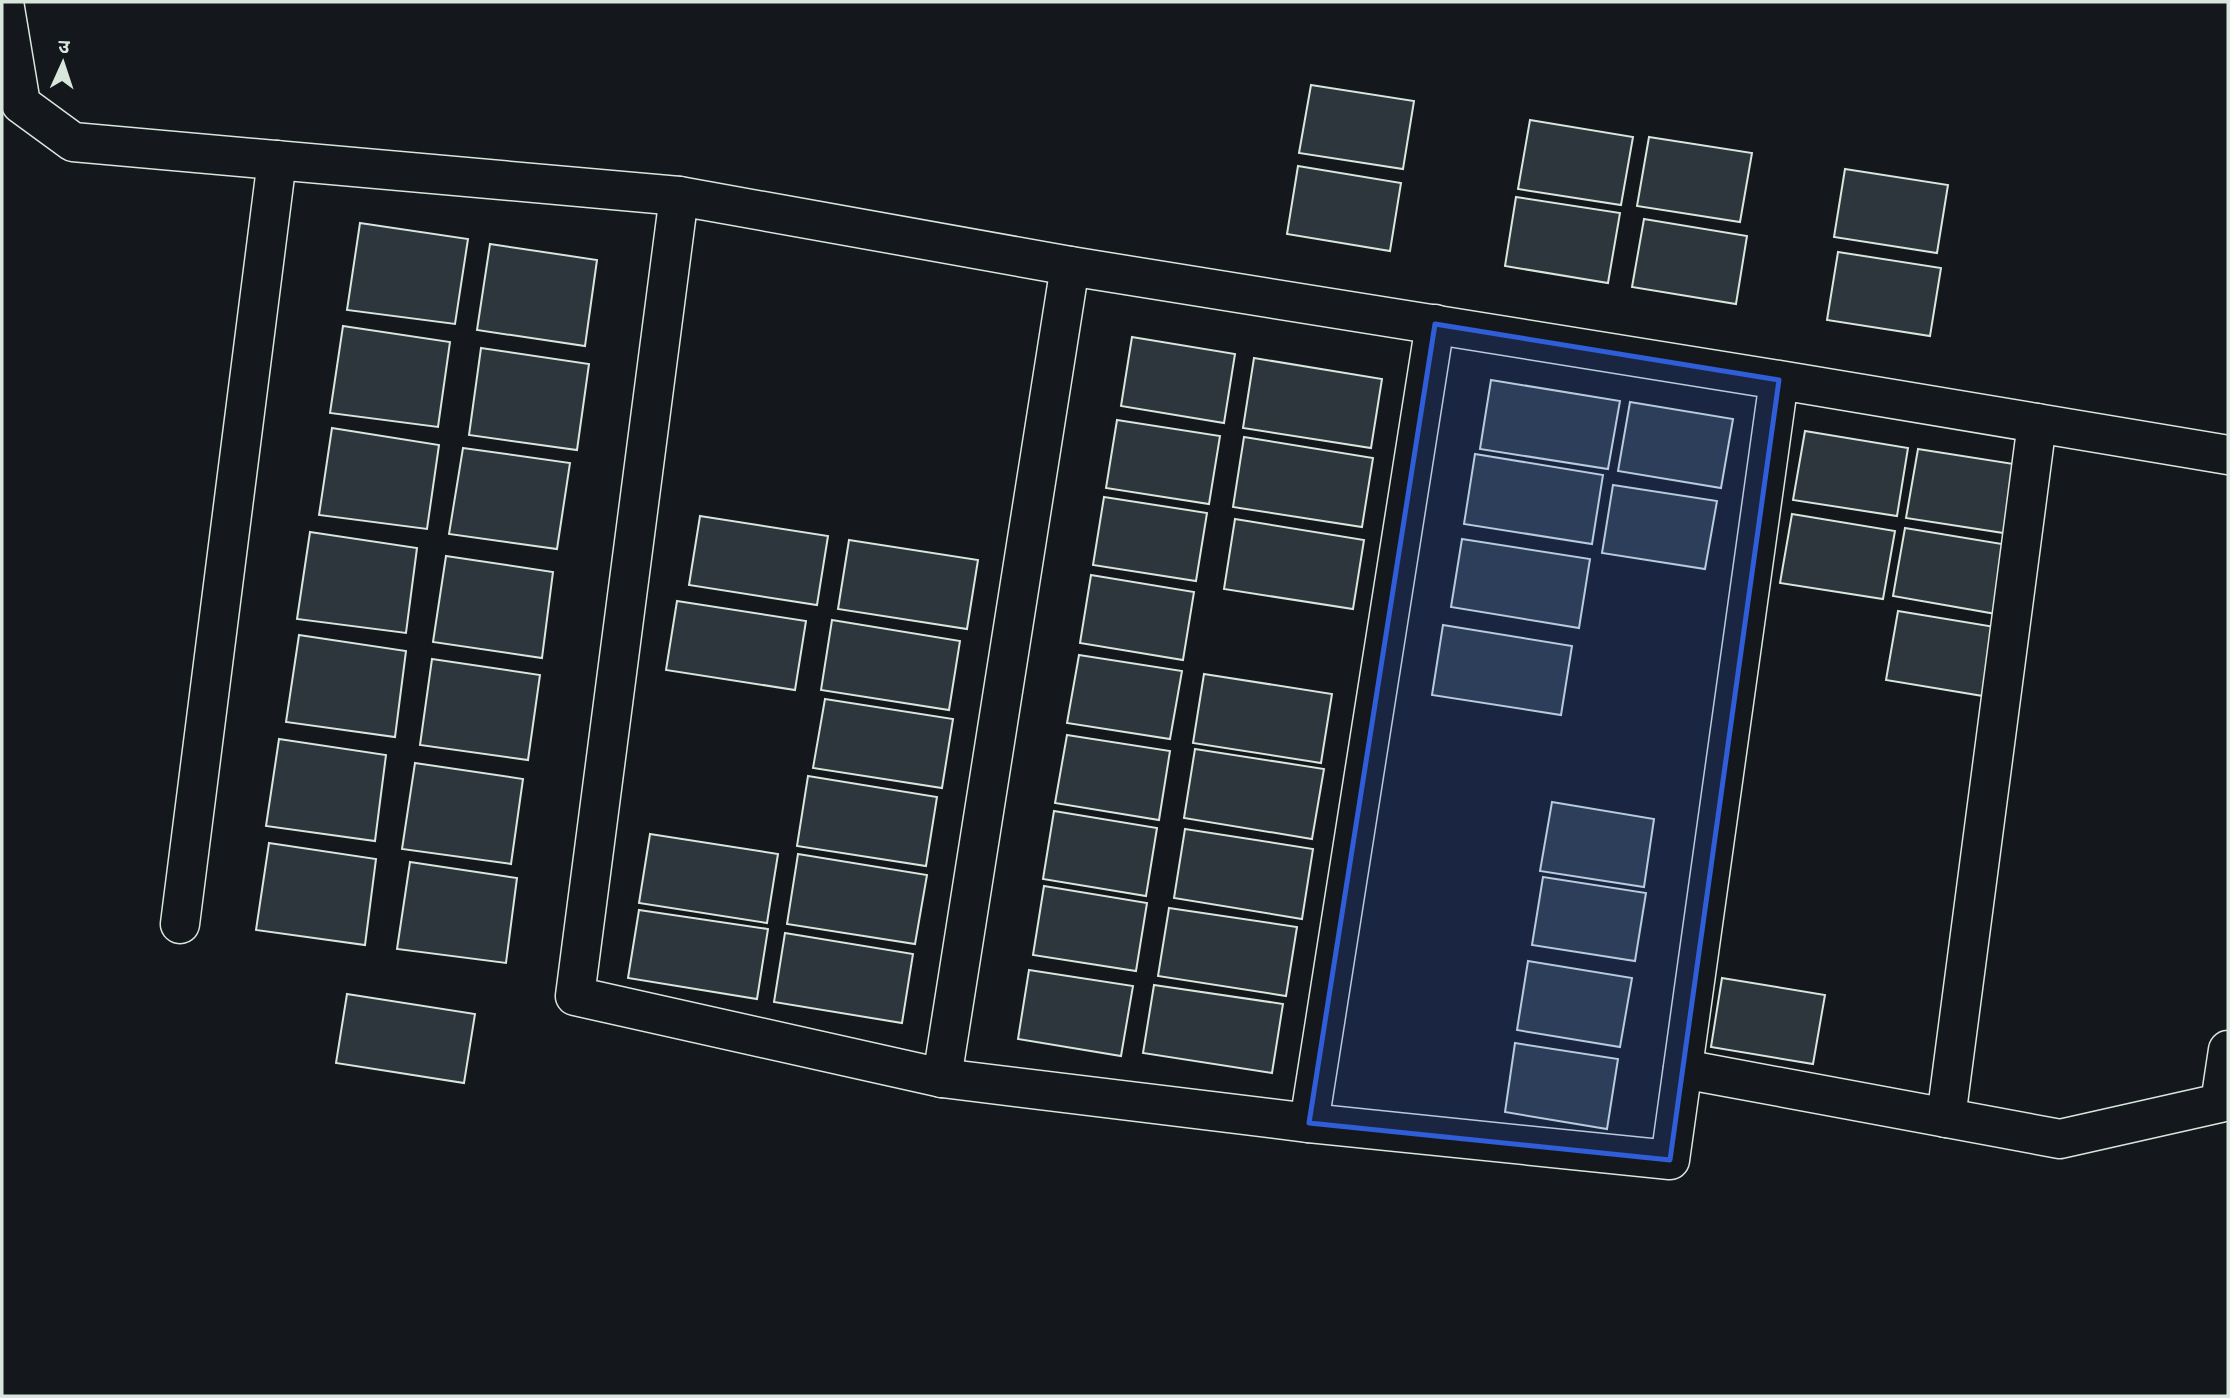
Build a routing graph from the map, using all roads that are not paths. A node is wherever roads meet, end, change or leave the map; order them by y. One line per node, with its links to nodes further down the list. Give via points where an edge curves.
1 (4, 2): 2 (street, via 21,104 73,142)
2 (277, 160): 3 (street); 9 (street)
3 (679, 196): 4 (street); 12 (street, via 575,996)
4 (1070, 266): 5 (street); 12 (street)
5 (1435, 324): 6 (street); 14 (street)
6 (1779, 380): 7 (street); 11 (street)
7 (2037, 423): 8 (street); 13 (street)
8 (2228, 455)
9 (180, 924)
10 (2228, 1050): 13 (street, via 2220,1102 2060,1139)
11 (1683, 1069): 13 (street); 14 (street, via 1670,1160)
12 (942, 1078): 14 (street)
13 (1946, 1118)
14 (1309, 1123)

